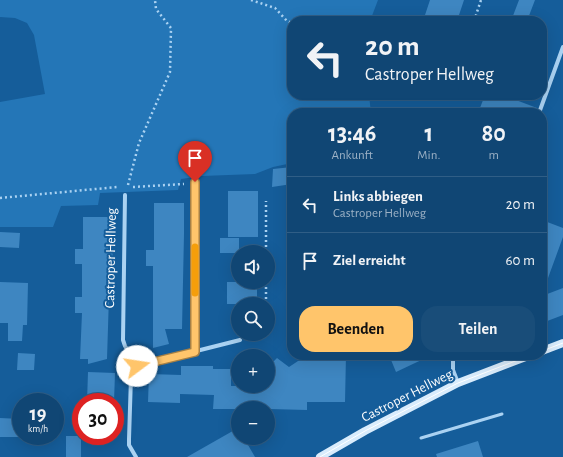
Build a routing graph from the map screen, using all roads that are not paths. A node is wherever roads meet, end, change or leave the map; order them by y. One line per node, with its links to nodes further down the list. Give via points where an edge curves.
1 (563, 46): 2 (street)
2 (547, 91)
3 (195, 182): 8 (street)
4 (125, 195): 11 (street, Castroper Hellweg, via 123,340)
5 (236, 341): 8 (street)
6 (563, 343): 7 (main road)
7 (547, 349)
8 (195, 352): 11 (street)
9 (453, 360): 12 (street, via 453,370)
10 (518, 360): 12 (main road, Castroper Hellweg)
11 (137, 366): 15 (street, via 131,377 129,445)
12 (458, 384): 16 (main road, Castroper Hellweg)
13 (502, 414): 14 (lane)
14 (421, 438)
15 (136, 457)
16 (320, 457)

